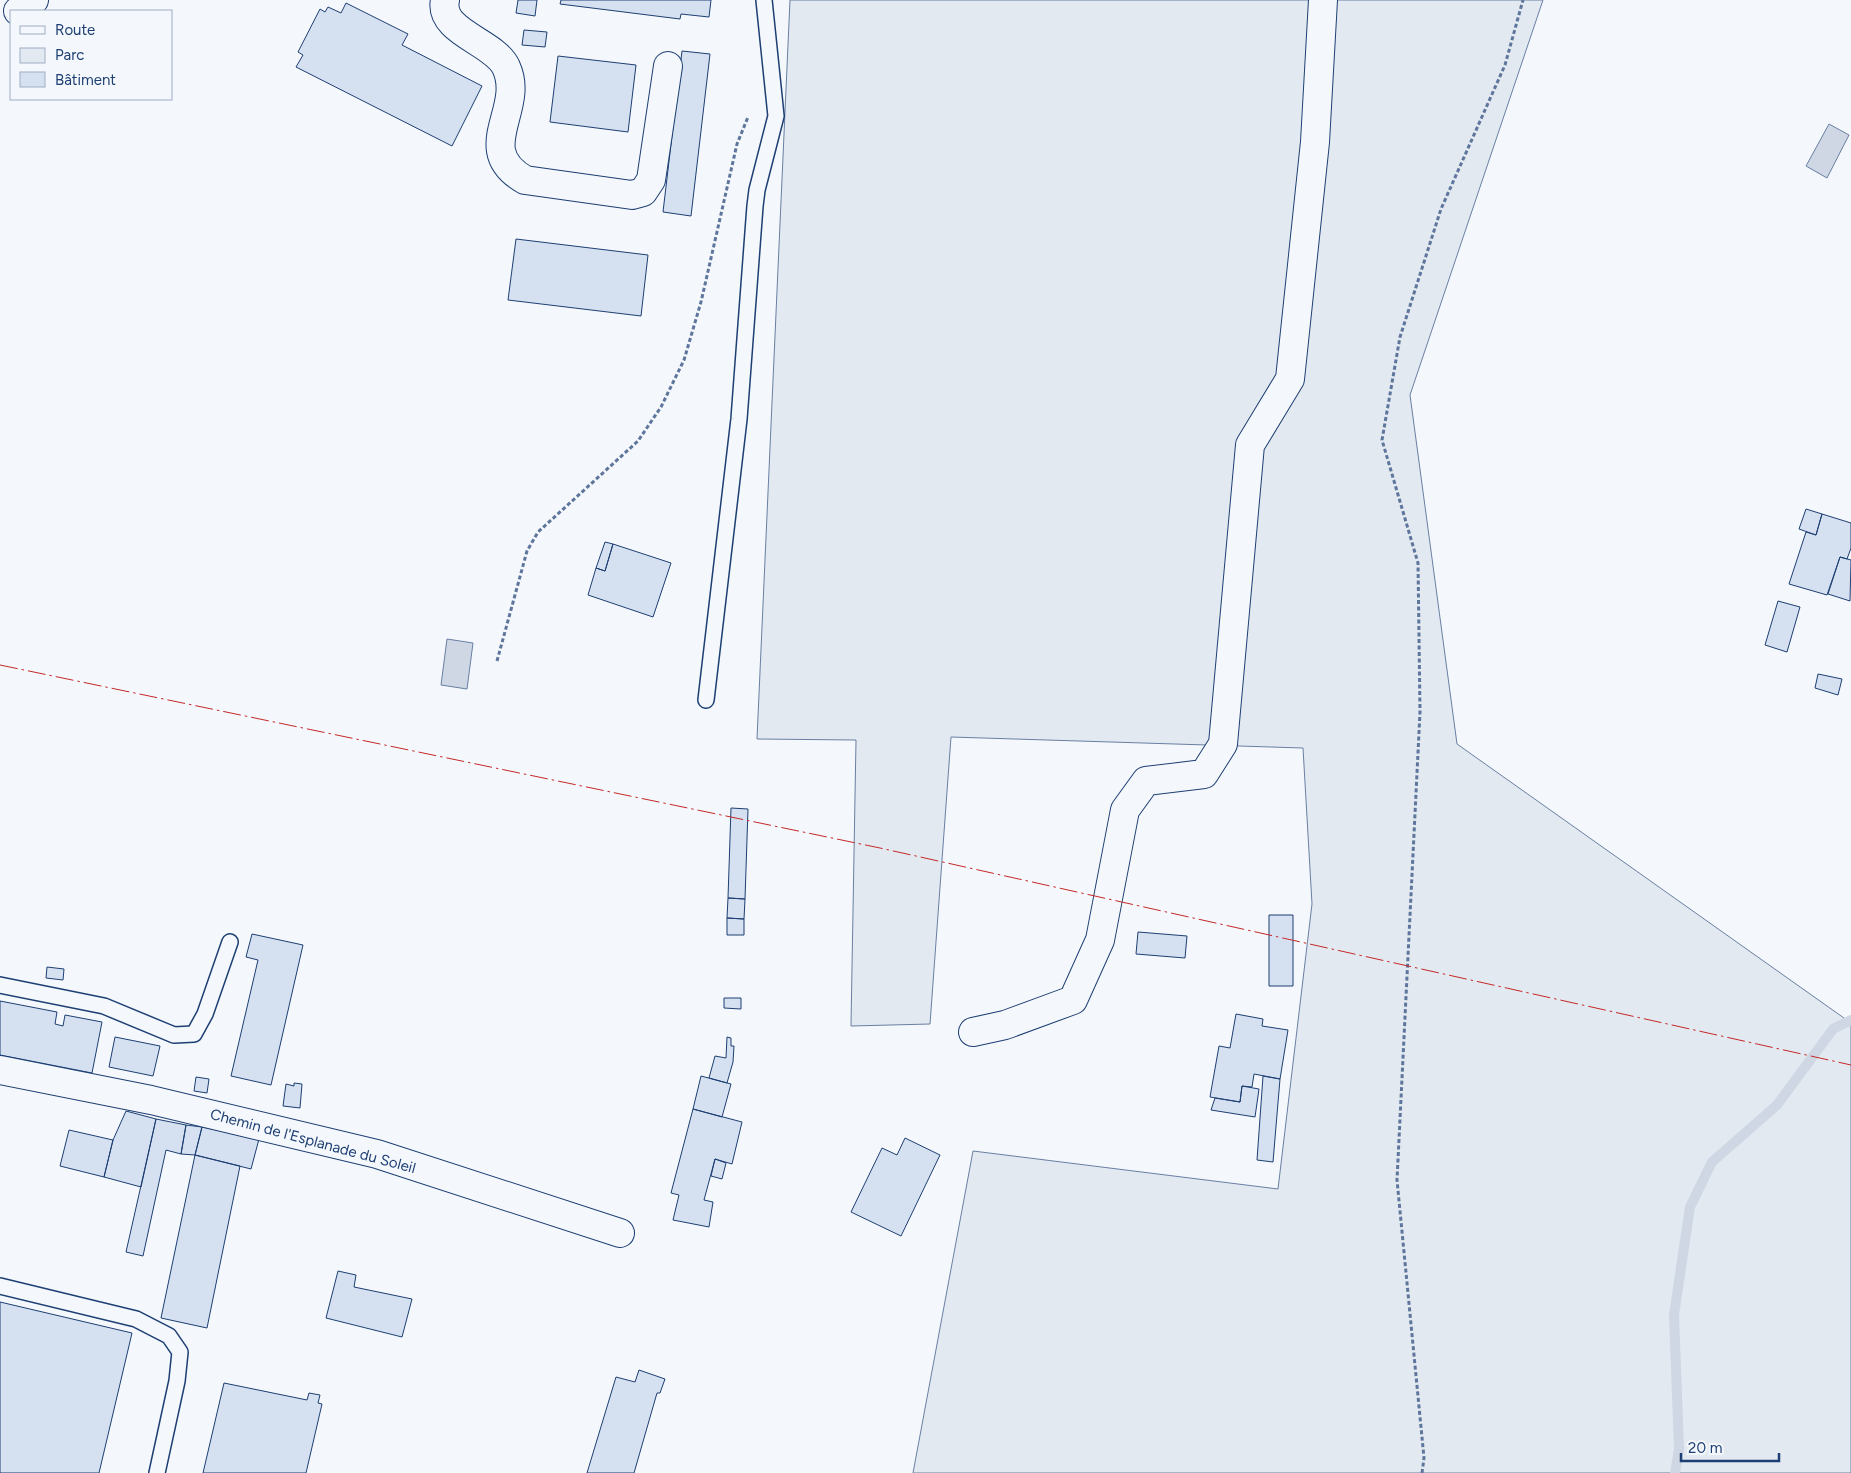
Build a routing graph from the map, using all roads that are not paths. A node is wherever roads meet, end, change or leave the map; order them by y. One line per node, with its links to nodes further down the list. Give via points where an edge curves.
1 (34, 0): 5 (street)
2 (445, 0): 6 (street, via 447,17 458,29 495,53 506,66 511,89 500,147 510,172 525,180 632,195 643,192 651,180)
3 (764, 0): 7 (lane, via 776,116 755,206 739,419)
4 (1323, 0): 10 (street, via 1315,142 1290,379 1250,445 1223,744 1204,774 1146,781 1124,810 1100,940 1073,1000 1005,1025)
5 (19, 10)
6 (668, 66)
7 (706, 700)
8 (230, 942): 9 (lane, via 205,1014 194,1034 174,1035 104,1006)
9 (0, 986)
10 (974, 1032)
11 (0, 1070): 12 (street, Chemin de l'Esplanade du Soleil, via 152,1100 377,1154)
12 (620, 1233)
13 (0, 1286): 14 (lane, via 136,1319 169,1336 180,1352)
14 (157, 1473)

